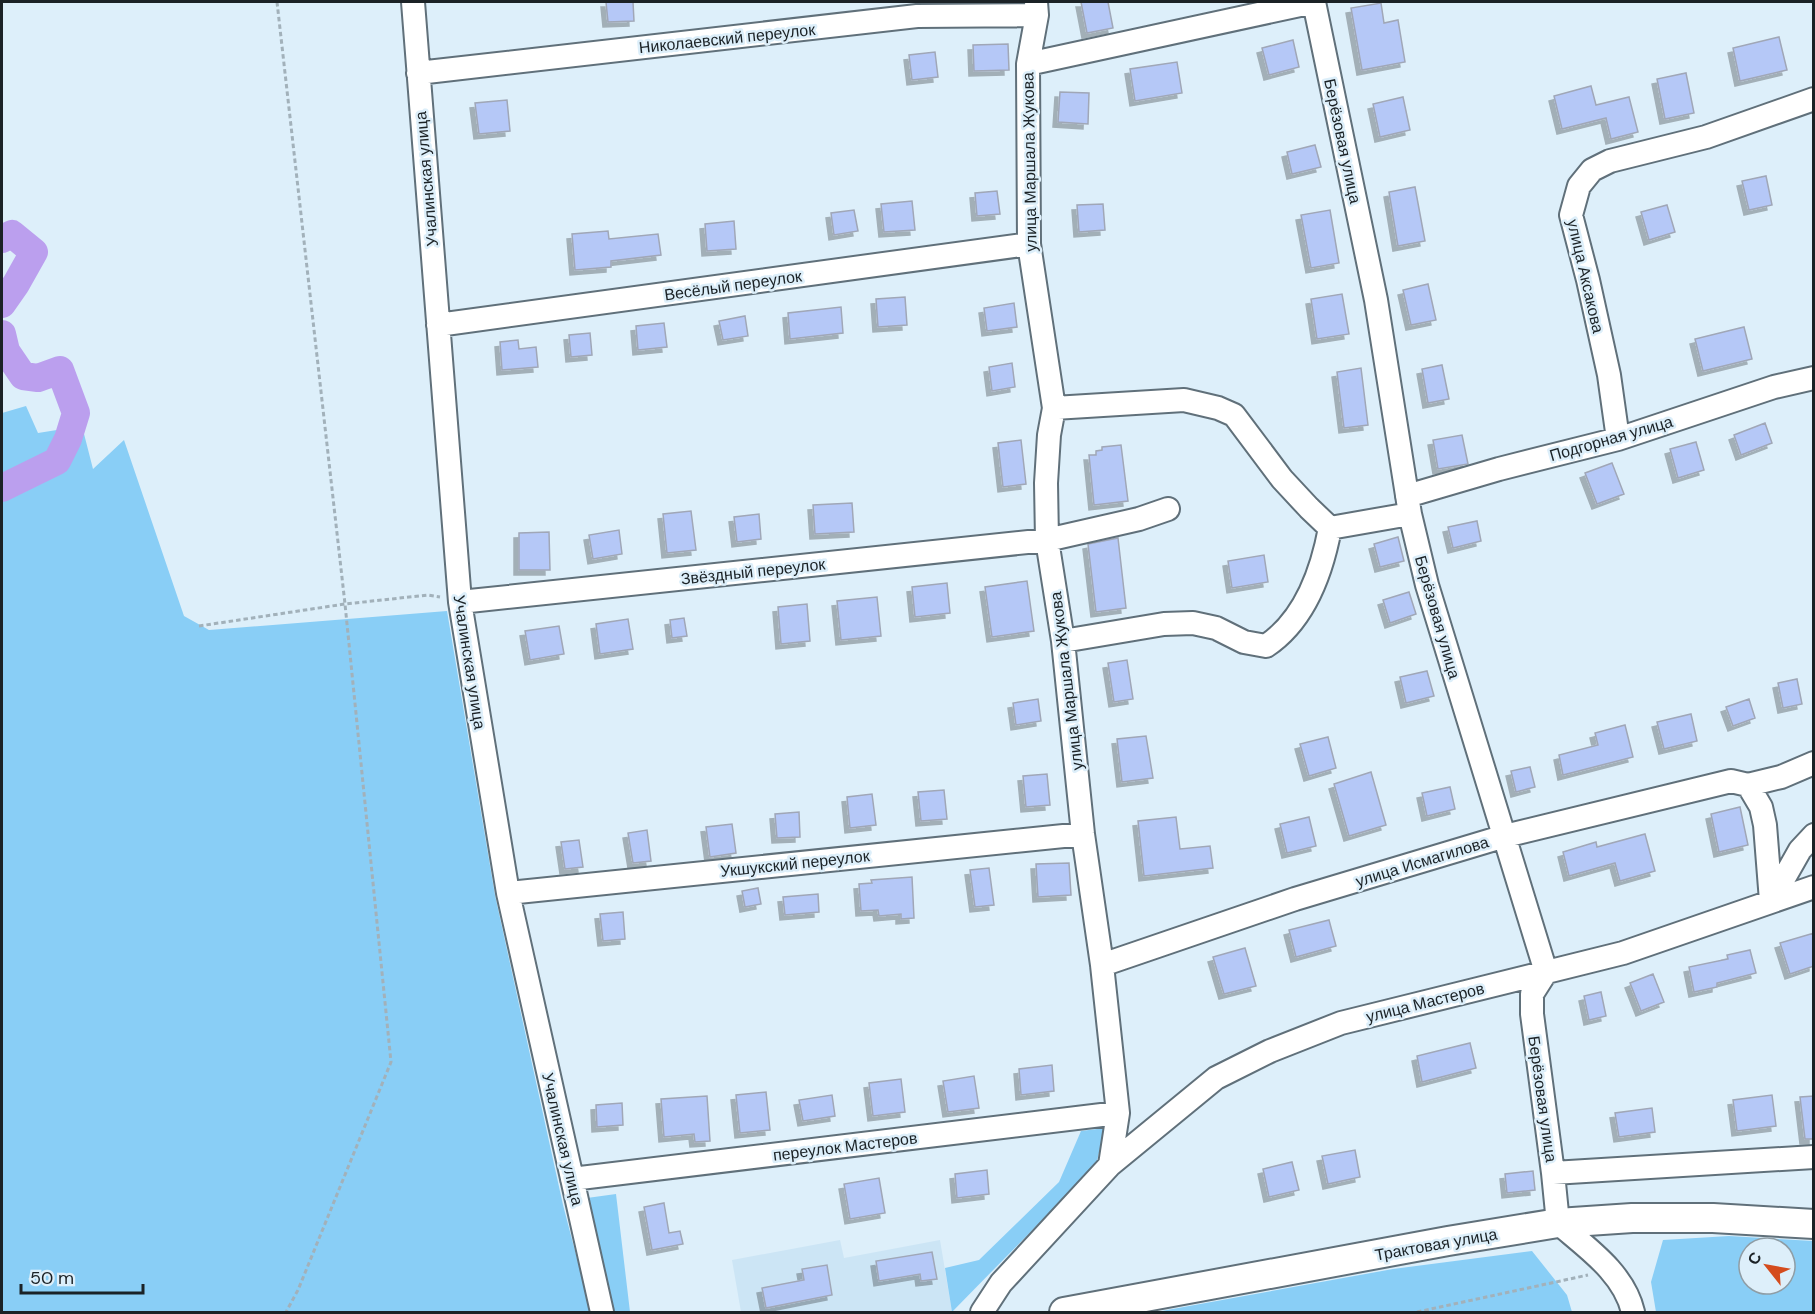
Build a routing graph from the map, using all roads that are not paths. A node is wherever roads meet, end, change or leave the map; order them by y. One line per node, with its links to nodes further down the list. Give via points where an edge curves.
1 (412, 2): 5 (street, Учалинская улица)
2 (1314, 2): 4 (street); 12 (street, Берёзовая улица, via 1376,300)
3 (1036, 8): 4 (street, улица Маршала Жукова); 5 (street, Николаевский переулок, via 917,16)
4 (1028, 64): 7 (street, улица Маршала Жукова)
5 (418, 73): 8 (street, Учалинская улица)
6 (1814, 99): 11 (street, улица Аксакова, via 1706,137 1610,160 1592,170 1579,186 1571,215 1609,375)
7 (1029, 244): 8 (street, Весёлый переулок); 10 (street, улица Маршала Жукова)
8 (438, 325): 16 (street, Учалинская улица)
9 (1814, 378): 11 (street, Подгорная улица, via 1774,387)
10 (1054, 408): 14 (street, via 1184,400 1218,408 1234,415 1282,479); 15 (street, улица Маршала Жукова, via 1046,483)
11 (1618, 439): 12 (street, Подгорная улица, via 1499,469)
12 (1409, 505): 14 (street, Подгорная улица); 22 (street, Берёзовая улица, via 1427,585)
13 (1168, 509): 15 (street, Звёздный переулок)
14 (1330, 528): 17 (street, via 1313,588 1278,638 1266,646 1192,622)
15 (1047, 540): 16 (street, Звёздный переулок); 17 (street, улица Маршала Жукова)
16 (460, 602): 24 (street, Учалинская улица)
17 (1063, 641): 20 (street, улица Маршала Жукова)
18 (1814, 763): 19 (street, улица Исмагилова)
19 (1748, 785): 22 (street, улица Исмагилова, via 1731,781); 25 (street, via 1761,807 1765,825)
20 (1083, 834): 24 (street, Укшукский переулок); 26 (street, улица Маршала Жукова)
21 (1814, 835): 25 (street, via 1800,850)
22 (1505, 836): 26 (street, улица Исмагилова, via 1296,899); 27 (street, Берёзовая улица)
23 (1814, 887): 25 (street)
24 (508, 893): 32 (street, Учалинская улица)
25 (1771, 901): 27 (street, улица Мастеров, via 1623,953)
26 (1102, 965): 28 (street, улица Маршала Жукова)
27 (1546, 972): 30 (street, улица Мастеров, via 1341,1023 1270,1051 1216,1078); 31 (street, Берёзовая улица, via 1532,994 1532,1014)
28 (1118, 1113): 30 (street, улица Маршала Жукова); 32 (street, переулок Мастеров)
29 (1814, 1156): 31 (street)
30 (1110, 1165): 36 (street, via 1001,1283)
31 (1553, 1173): 33 (street, Берёзовая улица)
32 (572, 1179): 35 (street, Учалинская улица)
33 (1558, 1223): 34 (main road, Трактовая улица, via 1713,1218); 37 (main road, Трактовая улица); 38 (street, via 1611,1270)
34 (1814, 1224)
35 (602, 1312)
36 (982, 1312)
37 (1064, 1312)
38 (1633, 1312)

